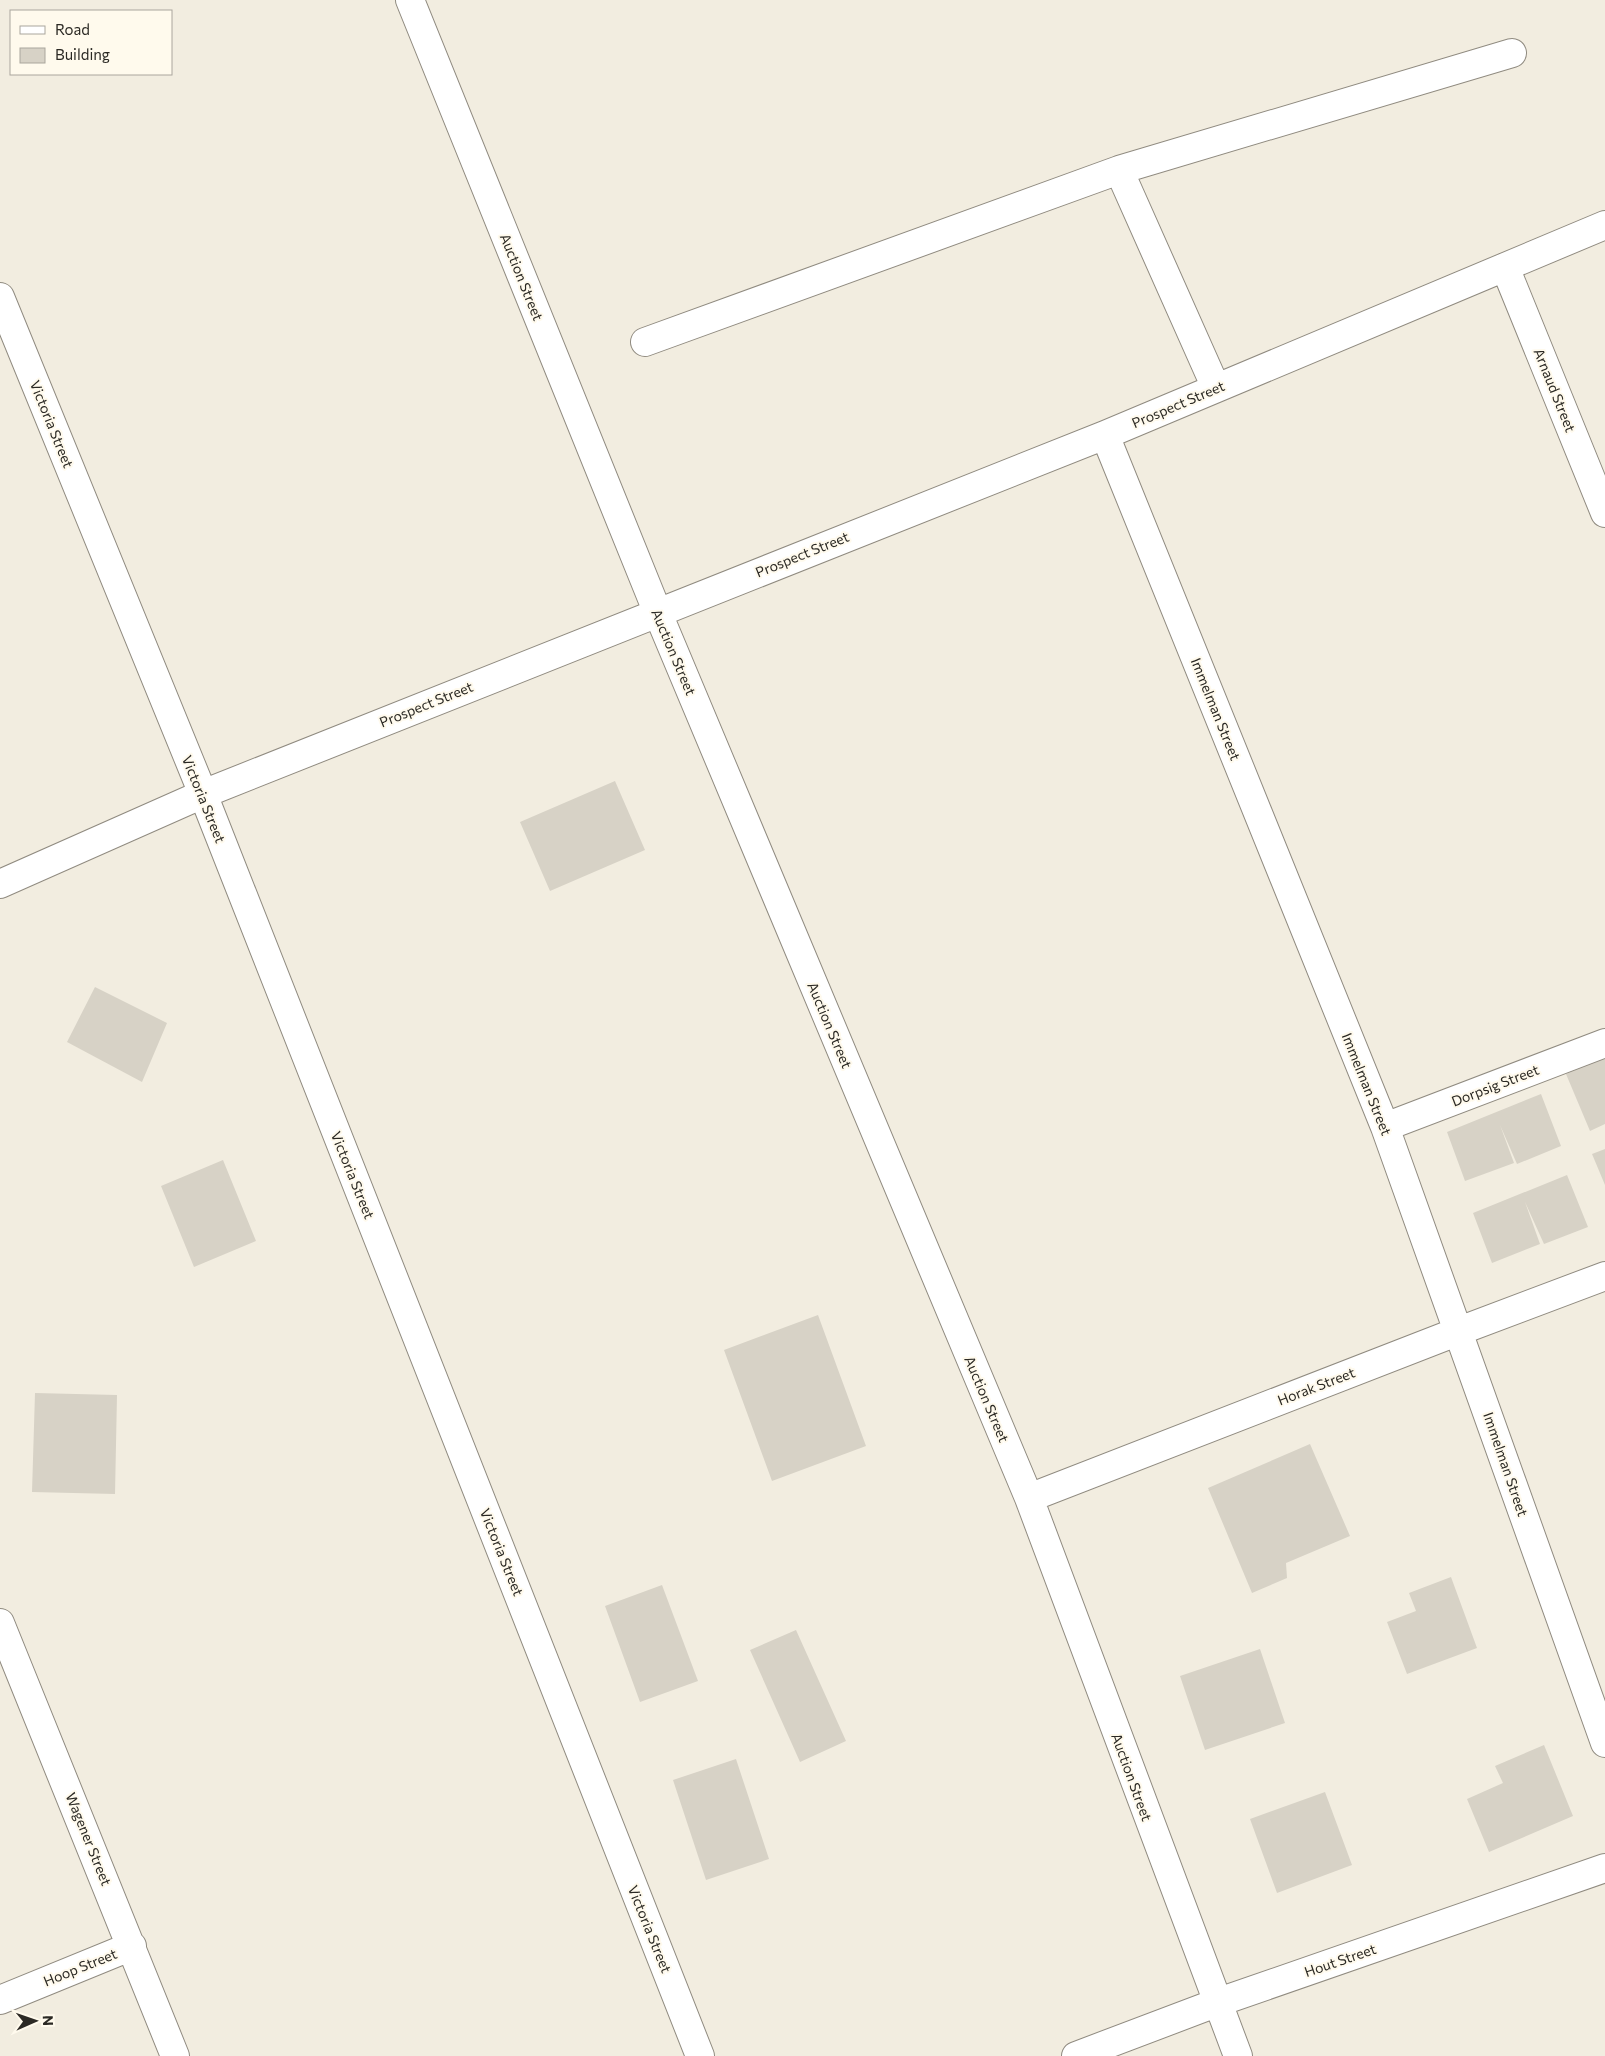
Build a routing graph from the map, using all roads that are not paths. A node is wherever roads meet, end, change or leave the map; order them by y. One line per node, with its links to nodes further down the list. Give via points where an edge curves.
1 (410, 0): 11 (street, Auction Street)
2 (1512, 53): 3 (street)
3 (1118, 170): 7 (street); 8 (street)
4 (1605, 225): 5 (street, Prospect Street)
5 (1505, 267): 8 (street, Prospect Street); 10 (street, Arnaud Street)
6 (0, 297): 12 (street, Victoria Street)
7 (646, 342)
8 (1216, 388): 9 (street, Prospect Street)
9 (1105, 435): 11 (street, Prospect Street); 15 (street, Immelman Street)
10 (1605, 513)
11 (657, 611): 12 (street, Prospect Street); 18 (street, Auction Street)
12 (203, 794): 13 (street, Prospect Street); 26 (street, Victoria Street)
13 (0, 884)
14 (1605, 1043): 15 (street, Dorpsig Street)
15 (1385, 1128): 17 (street, Immelman Street)
16 (1605, 1276): 17 (street, Horak Street)
17 (1459, 1331): 18 (street, Horak Street); 20 (street, Immelman Street)
18 (1029, 1498): 24 (street, Auction Street)
19 (0, 1623): 22 (street, Wagener Street)
20 (1605, 1743)
21 (1605, 1868): 24 (street, Hout Street)
22 (132, 1946): 23 (street, Hoop Street); 25 (street, Wagener Street)
23 (0, 2000)
24 (1216, 2003): 27 (street, Hout Street); 28 (street, Auction Street)
25 (175, 2056)
26 (700, 2056)
27 (1076, 2056)
28 (1238, 2056)

